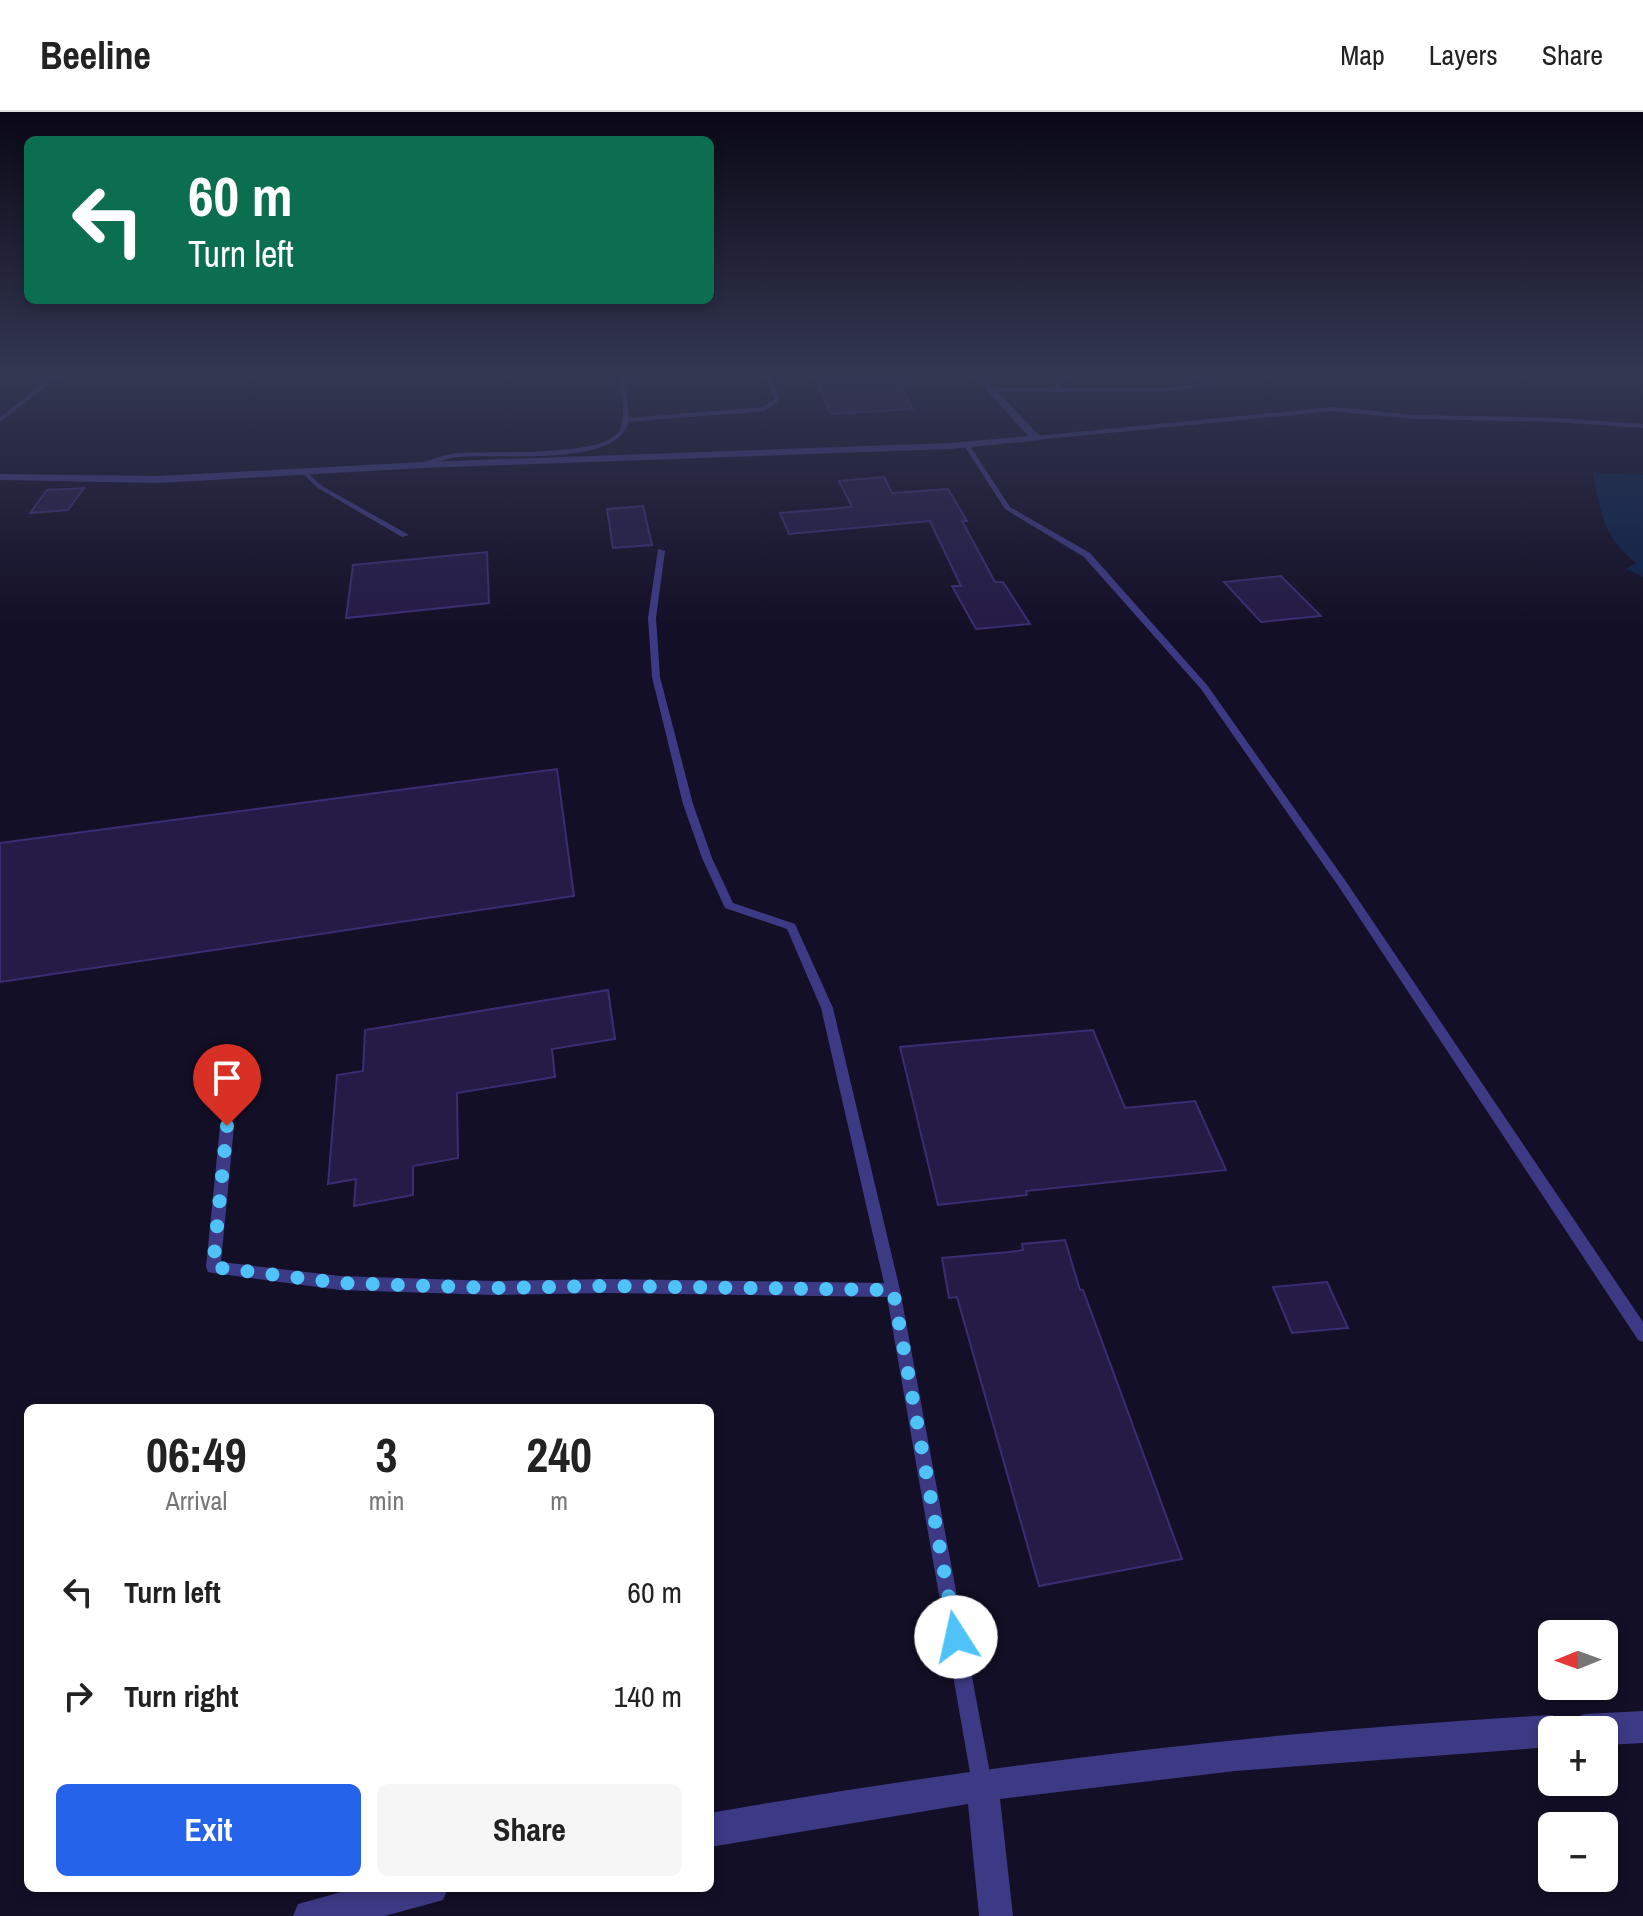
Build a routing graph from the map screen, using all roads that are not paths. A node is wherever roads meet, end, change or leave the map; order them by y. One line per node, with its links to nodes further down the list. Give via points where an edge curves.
1 (444, 458): 4 (lane)
2 (598, 458): 4 (street)
3 (975, 458): 11 (lane, via 1007,508 1087,555 1204,687 1343,885)
4 (422, 465): 5 (street)
5 (304, 472): 6 (street, via 125,480); 7 (lane, via 320,487)
6 (0, 477)
7 (405, 535)
8 (661, 551): 10 (lane, via 652,618 656,677 688,804 729,905 791,927 827,1008)
9 (227, 1126): 10 (lane, via 213,1267 355,1283 493,1288)
10 (893, 1290): 15 (lane)
11 (1643, 1335)
12 (1643, 1727): 13 (street)
13 (1618, 1728)
14 (1538, 1732): 15 (street, via 1251,1753)
15 (982, 1785): 16 (street); 19 (street)
16 (714, 1829)
17 (414, 1892): 18 (street)
18 (310, 1916)
19 (996, 1916)

